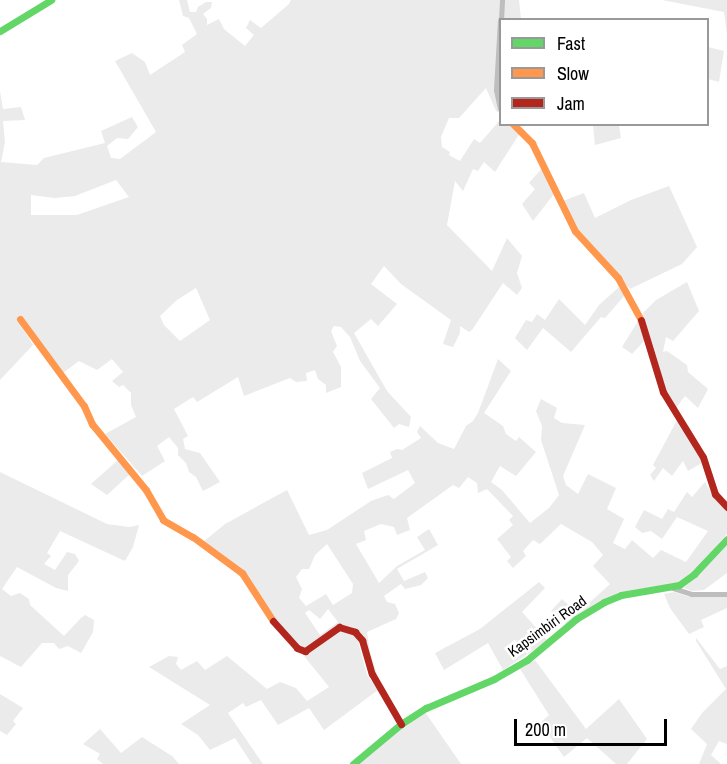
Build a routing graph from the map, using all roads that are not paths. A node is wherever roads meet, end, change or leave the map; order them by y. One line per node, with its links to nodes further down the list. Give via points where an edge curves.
1 (51, 0): 4 (street)
2 (502, 0): 3 (street)
3 (501, 18)
4 (0, 31)
5 (499, 48): 6 (street, via 496,90)
6 (499, 101)
7 (515, 126): 9 (street, via 532,143 575,231 618,278 633,301 663,392 703,457 715,494)
8 (20, 319): 13 (street, via 84,406 92,424 146,490 163,520 242,573 278,629 297,648 309,649 339,627 358,634 372,674)
9 (727, 507)
10 (727, 539): 11 (street, Kapsimbiri Road, via 694,574)
11 (673, 588): 12 (street, via 692,594); 13 (street, Kapsimbiri Road, via 621,595 604,602 576,619 528,660 426,708)
12 (727, 594)
13 (401, 724): 14 (street, Kapsimbiri Road)
14 (352, 764)

